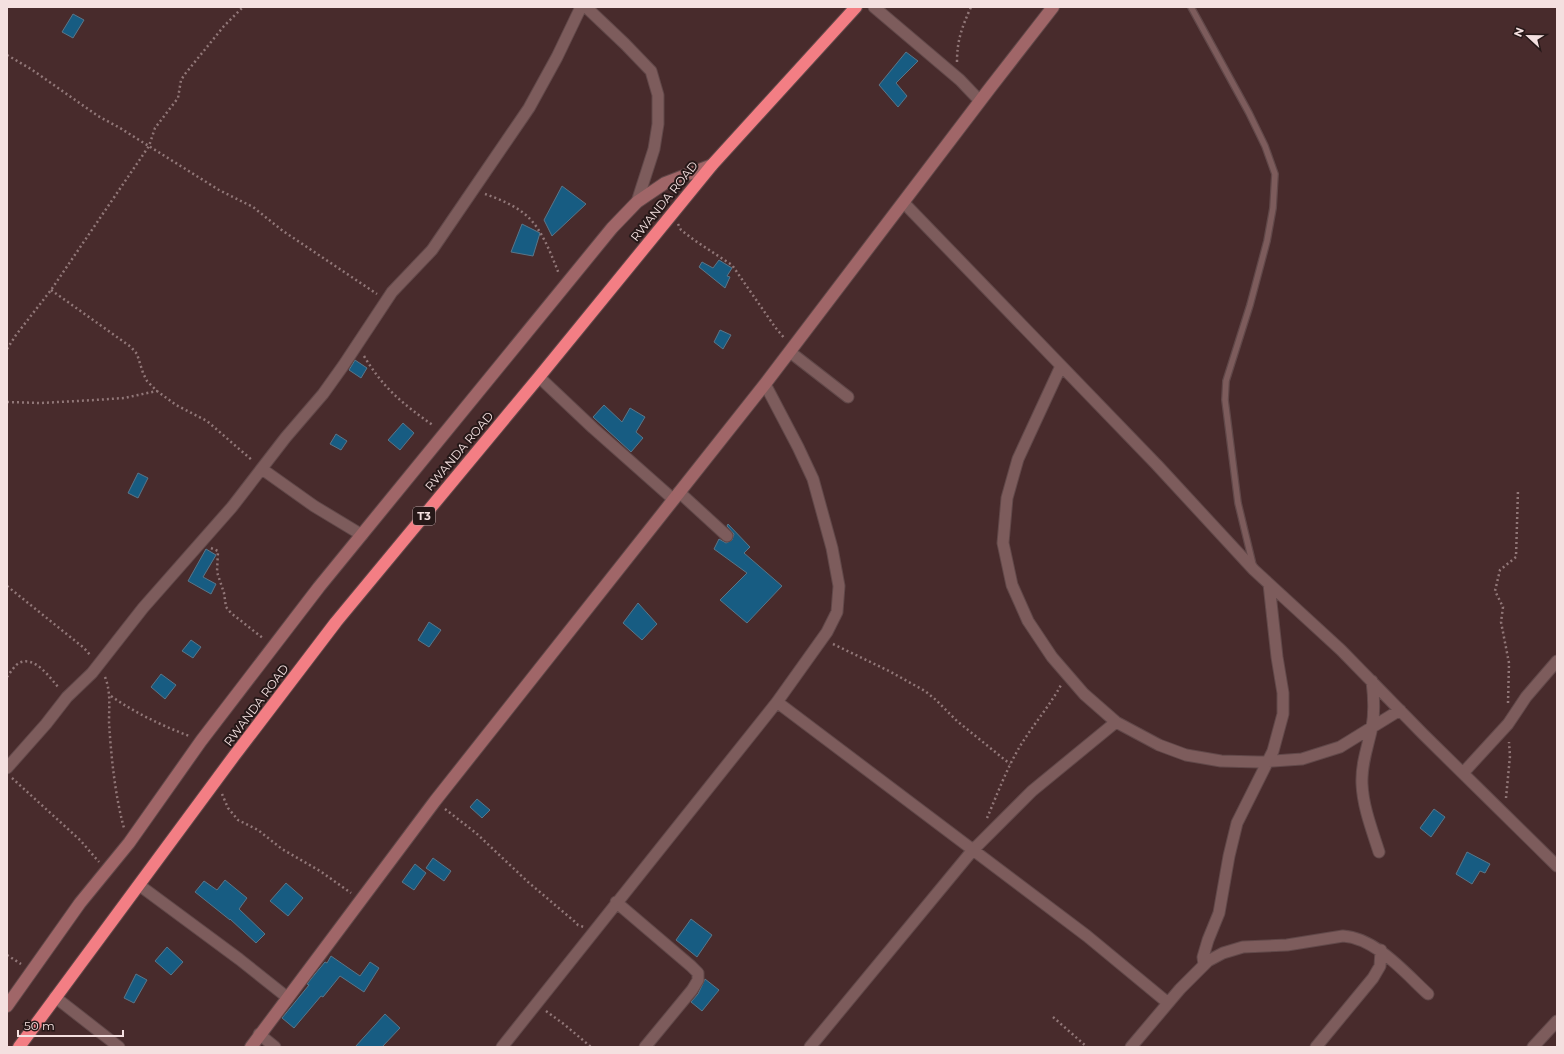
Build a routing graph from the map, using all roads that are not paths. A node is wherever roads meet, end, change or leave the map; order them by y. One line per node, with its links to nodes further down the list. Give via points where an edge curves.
1 (581, 7): 16 (street, via 529,108 432,250 398,284 323,394)
2 (586, 7): 9 (street, via 651,71 658,95 658,124 654,149)
3 (856, 7): 8 (highway, RWANDA ROAD / T3)
4 (874, 7): 7 (street, via 960,80)
5 (1053, 7): 7 (street)
6 (1191, 7): 20 (lane, via 1249,113 1275,174 1273,208 1267,240 1226,380 1225,400 1238,503)
7 (980, 101): 10 (street)
8 (712, 165): 9 (street, via 665,183); 13 (highway, RWANDA ROAD / T3)
9 (637, 202): 18 (street, via 564,286)
10 (904, 203): 11 (street); 12 (street)
11 (791, 350): 14 (street); 15 (street)
12 (1061, 366): 20 (street); 26 (street, via 1018,459 1007,498 1003,543 1012,585 1028,621 1052,657 1084,694)
13 (540, 377): 17 (street, via 594,428); 34 (highway, RWANDA ROAD / T3, via 336,622)
14 (765, 384): 17 (street); 24 (street, via 813,479 832,548 839,586 838,612)
15 (848, 397)
16 (262, 469): 18 (street, via 314,506); 29 (street, via 143,608 92,673 67,697)
17 (676, 495): 19 (street); 40 (street, via 435,801)
18 (362, 535): 42 (street, via 201,741 129,843 80,903)
19 (727, 536)
20 (1254, 570): 21 (street)
21 (1269, 584): 23 (street); 28 (street, via 1284,714)
22 (1557, 660): 30 (street, via 1526,697 1508,724)
23 (1372, 681): 25 (street); 27 (street)
24 (777, 702): 31 (street); 35 (street)
25 (1400, 710): 27 (street); 30 (street)
26 (1116, 722): 28 (street, via 1159,745 1186,755 1221,761); 31 (street, via 1032,791)
27 (1372, 727): 28 (street, via 1340,747 1302,759); 32 (street, via 1362,783 1367,815)
28 (1268, 761): 37 (street, via 1237,823 1219,913 1208,940)
29 (7, 768)
30 (1463, 773): 33 (street)
31 (972, 851): 41 (street, via 1087,936); 51 (street)
32 (1379, 852)
33 (1557, 866)
34 (140, 885): 39 (highway, RWANDA ROAD / T3); 40 (street)
35 (616, 902): 49 (street); 50 (street, via 698,973 698,980 692,990)
36 (1380, 950): 37 (street, via 1359,939 1343,936 1287,945 1243,947 1223,953); 38 (street); 53 (street, via 1380,966 1373,978)
37 (1204, 965): 41 (street)
38 (1428, 994)
39 (56, 997): 45 (highway, RWANDA ROAD / T3); 46 (street)
40 (288, 998): 44 (street)
41 (1168, 1003): 52 (street)
42 (7, 1006)
43 (1557, 1021): 54 (street)
44 (259, 1034): 47 (street); 48 (street)
45 (19, 1047)
46 (119, 1047)
47 (251, 1047)
48 (275, 1047)
49 (502, 1047)
50 (645, 1047)
51 (810, 1047)
52 (1131, 1047)
53 (1316, 1047)
54 (1533, 1047)

